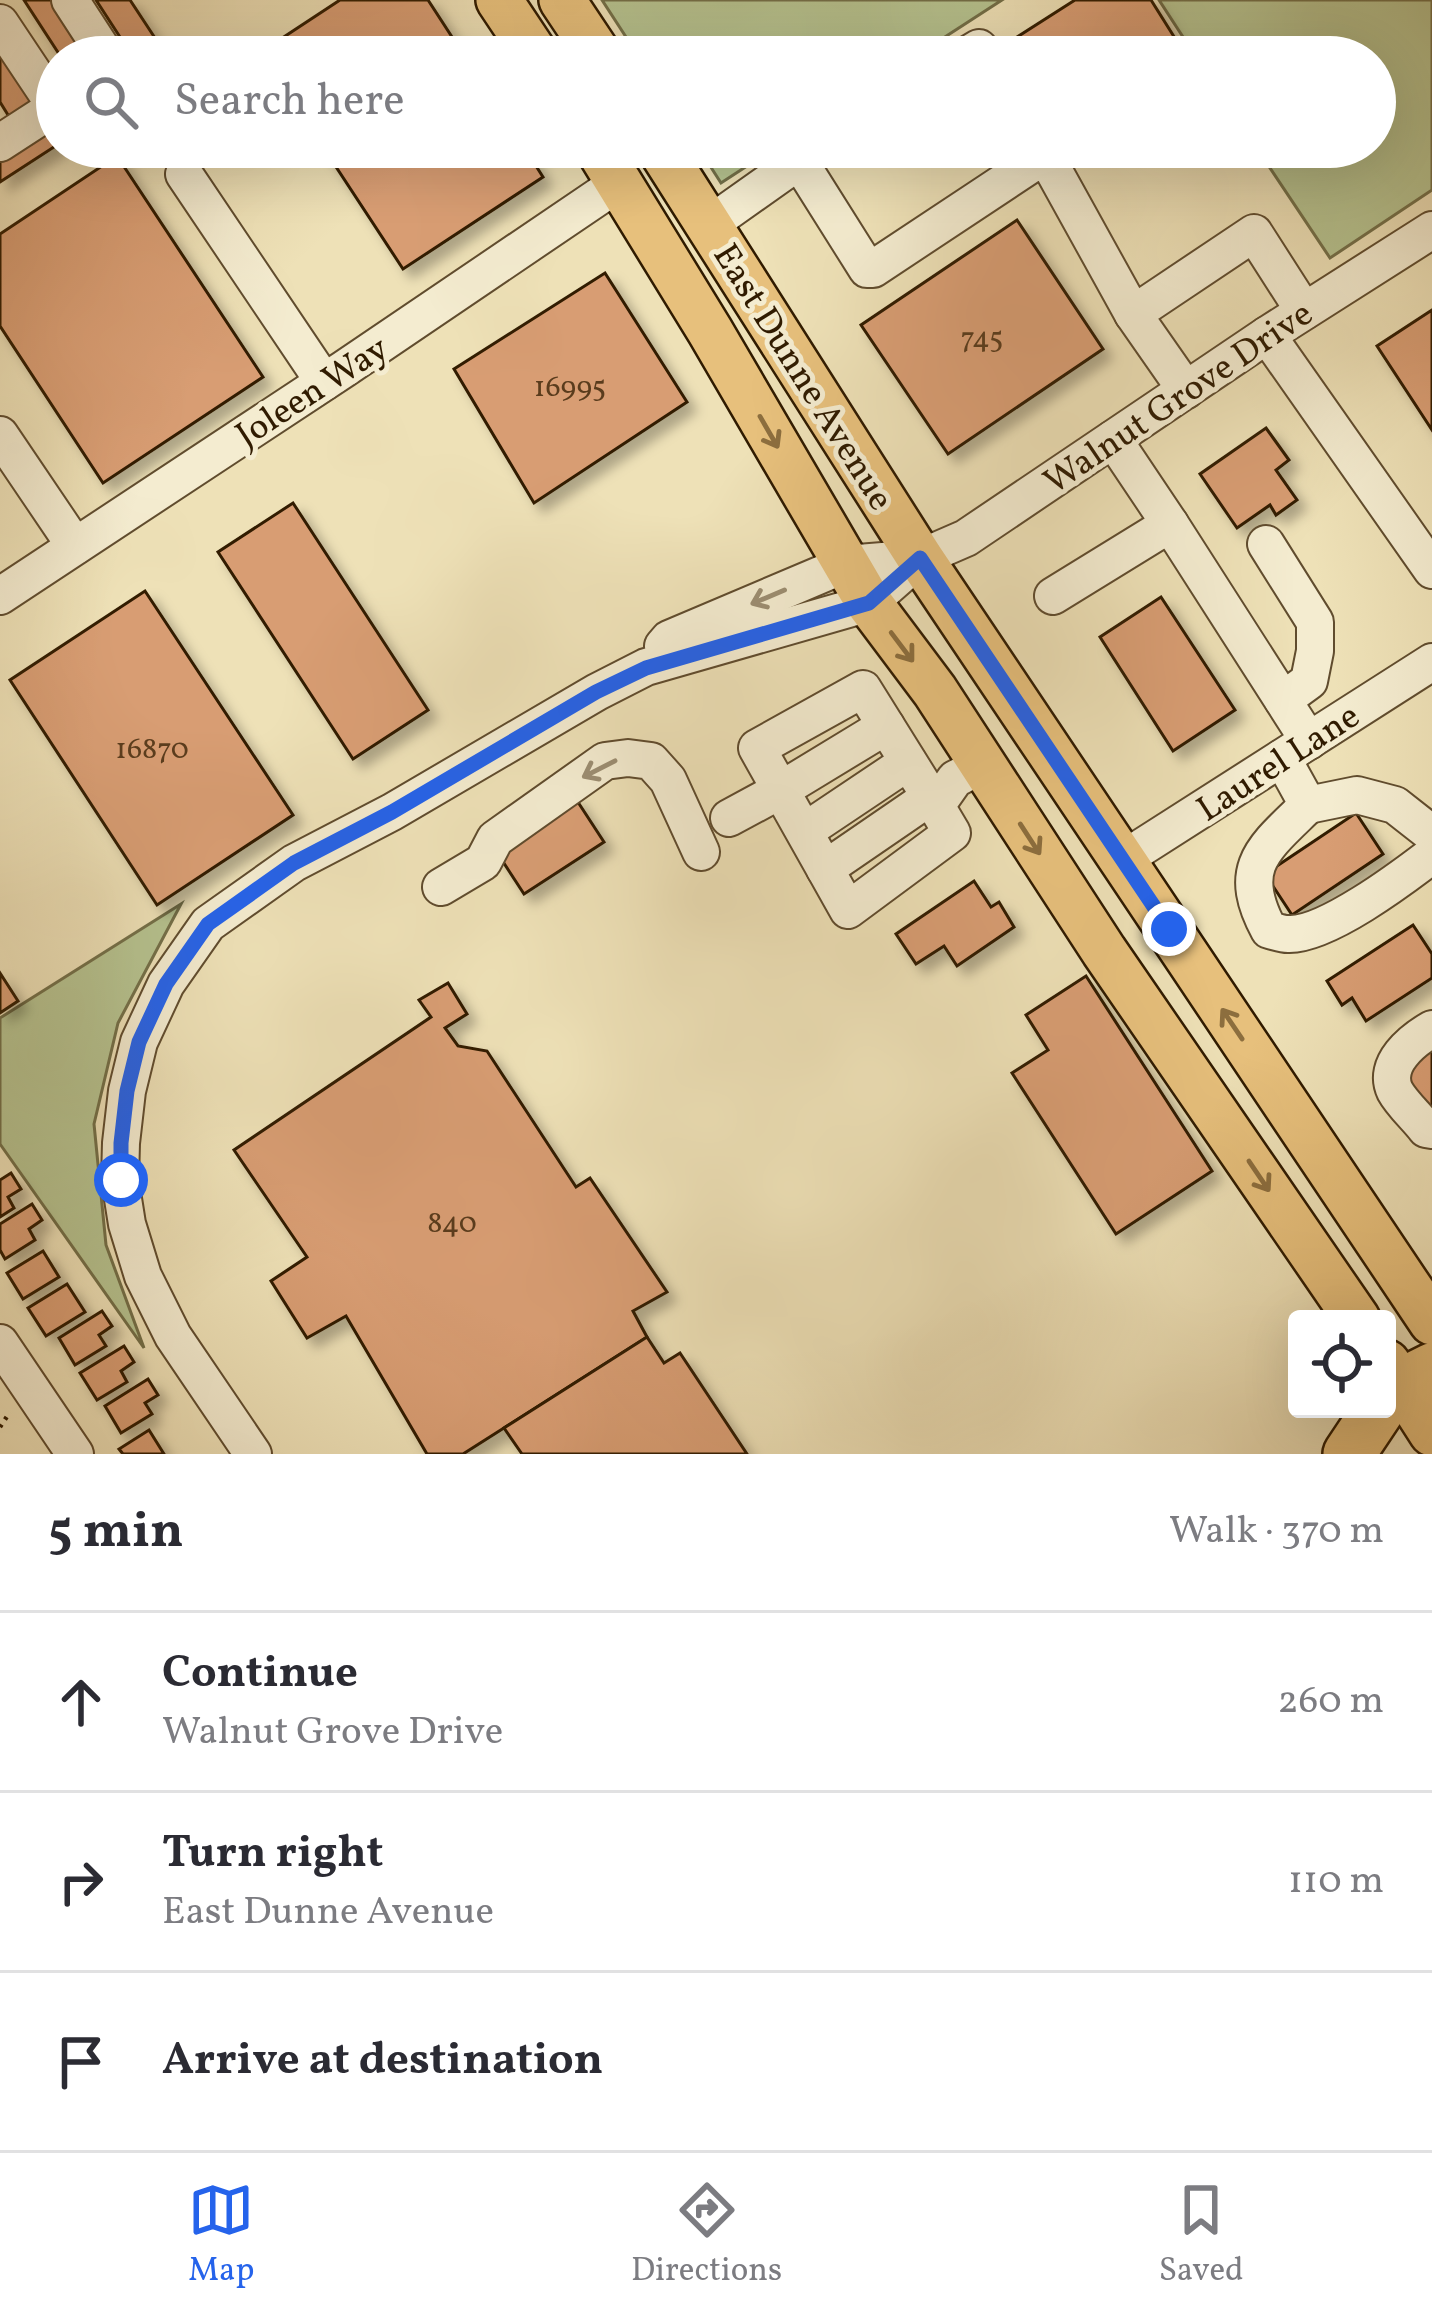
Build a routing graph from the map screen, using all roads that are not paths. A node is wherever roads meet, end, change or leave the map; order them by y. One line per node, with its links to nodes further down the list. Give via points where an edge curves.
1 (70, 0): 5 (street)
2 (499, 0): 6 (main road)
3 (562, 0): 7 (main road)
4 (0, 23): 8 (street)
5 (93, 36)
6 (523, 36)
7 (586, 36)
8 (36, 76)
9 (36, 119): 10 (street)
10 (0, 143)
11 (602, 168): 26 (street, Joleen Way)
12 (619, 168): 34 (main road, East Dunne Avenue, one-way to 34)
13 (624, 168): 22 (main road, via 663,198 726,294)
14 (673, 168): 20 (main road, East Dunne Avenue)
15 (790, 168): 20 (street)
16 (817, 168): 17 (street, via 873,269)
17 (1018, 168)
18 (1051, 168): 24 (street)
19 (184, 175): 26 (street)
20 (710, 224): 22 (main road, East Dunne Avenue)
21 (1432, 230): 23 (street, Walnut Grove Drive)
22 (764, 310): 33 (main road, East Dunne Avenue)
23 (1304, 311): 24 (street, via 1254,233); 25 (street, Walnut Grove Drive)
24 (1133, 314): 27 (street)
25 (1267, 334): 27 (street, Walnut Grove Drive); 35 (street)
26 (324, 382): 32 (street, Joleen Way)
27 (1186, 390): 29 (street, Walnut Grove Drive)
28 (0, 435): 32 (street)
29 (1113, 439): 30 (street); 33 (street, Walnut Grove Drive, via 965,538)
30 (1170, 524): 37 (street); 41 (street)
31 (1266, 544): 41 (street, via 1315,622 1309,681)
32 (75, 546): 36 (street, Joleen Way)
33 (920, 558): 34 (street, Walnut Grove Drive); 38 (street, Walnut Grove Drive); 53 (main road, East Dunne Avenue)
34 (846, 564): 38 (main road, East Dunne Avenue); 40 (street, Walnut Grove Drive, one-way to 40, via 669,639)
35 (1432, 570)
36 (0, 596)
37 (1053, 596)
38 (869, 603): 40 (street, Walnut Grove Drive); 44 (main road, East Dunne Avenue, one-way to 44)
39 (1432, 662): 42 (street, Laurel Lane)
40 (646, 668): 63 (street, Walnut Grove Drive, via 294,863 208,924 154,1006 127,1091 127,1224 173,1336)
41 (1283, 700): 42 (street)
42 (1296, 749): 47 (street); 53 (street, Laurel Lane)
43 (908, 762): 45 (street, via 863,689 757,748); 46 (street); 49 (street)
44 (982, 764): 46 (street); 57 (main road, East Dunne Avenue, one-way to 57)
45 (779, 791): 48 (street); 49 (street)
46 (933, 801): 49 (street, via 952,833 848,910)
47 (1308, 806): 50 (street, via 1357,795 1395,806); 52 (street, via 1268,844 1252,876 1269,930 1292,935 1339,918)
48 (729, 818)
49 (805, 831)
50 (1432, 834)
51 (700, 852): 54 (street, one-way to 54, via 651,761 605,761)
52 (1432, 855)
53 (1122, 860): 58 (main road, East Dunne Avenue, one-way to 53)
54 (441, 887)
55 (1432, 1029): 56 (street, via 1411,1041 1391,1077 1395,1092)
56 (1432, 1130)
57 (1351, 1310)
58 (1432, 1322)
59 (0, 1343): 62 (street)
60 (1397, 1385): 61 (main road); 64 (highway)
61 (1432, 1433)
62 (75, 1454)
63 (253, 1454)
64 (1349, 1454)

